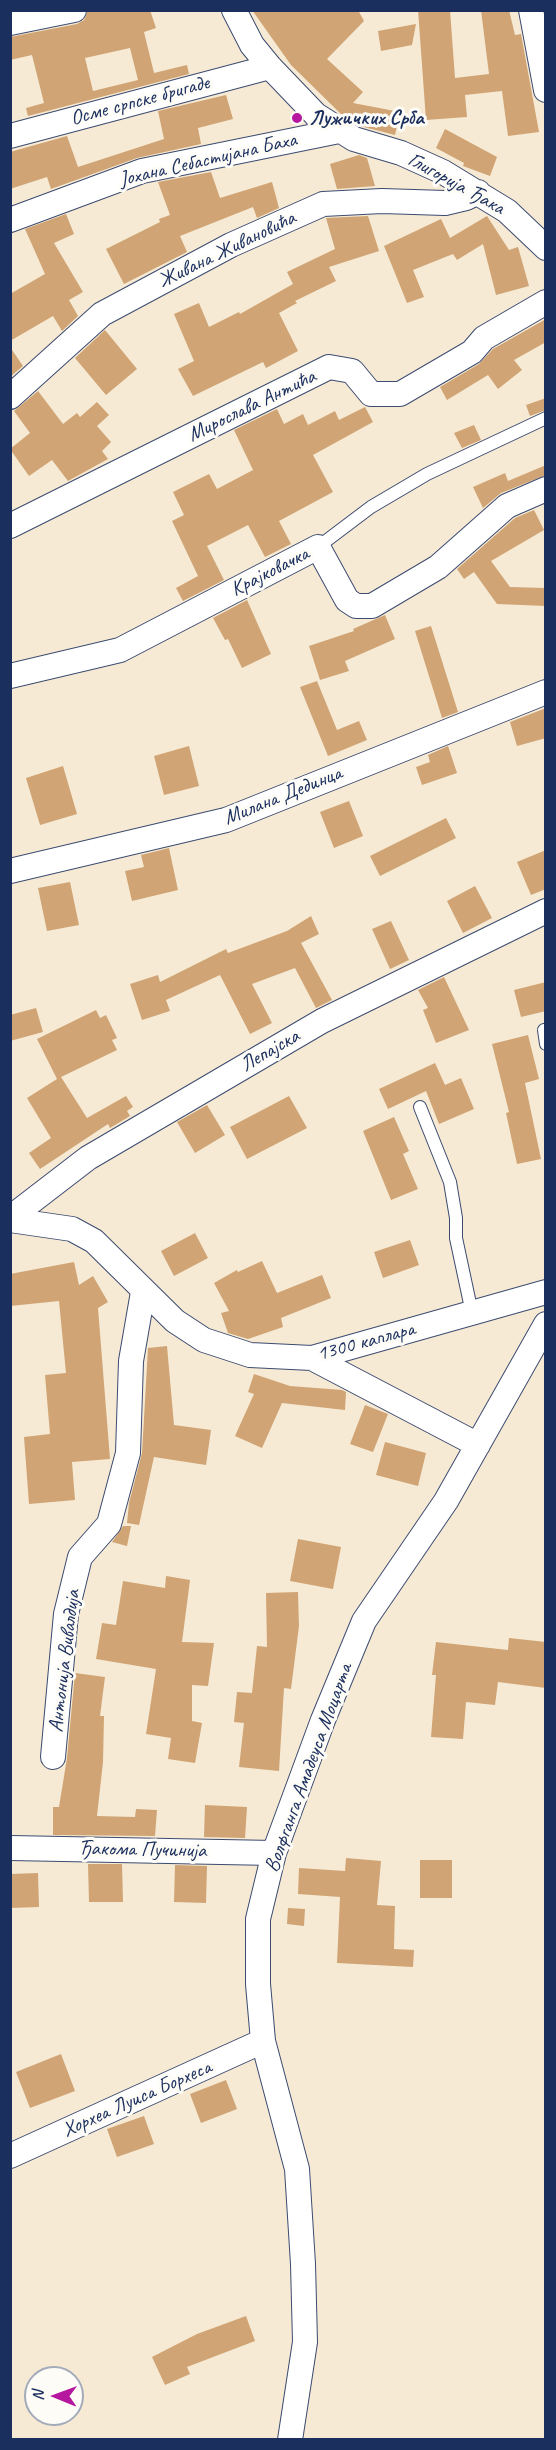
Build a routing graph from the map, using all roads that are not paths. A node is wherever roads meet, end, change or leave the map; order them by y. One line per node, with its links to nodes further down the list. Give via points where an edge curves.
1 (74, 10): 4 (street)
2 (234, 10): 5 (street, Глигорија Ђака, via 252,45)
3 (531, 10): 6 (street)
4 (10, 23)
5 (270, 67): 7 (street, Глигорија Ђака, via 316,115); 8 (street, Осме српске бригаде)
6 (546, 90)
7 (339, 131): 9 (street, Глигорија Ђака, via 414,158); 10 (street, Јохана Себастијана Баха, via 142,171)
8 (10, 136)
9 (478, 192): 11 (street, Глигорија Ђака, via 521,222); 13 (street, Живана Живановића, via 445,203 323,204 231,245 102,314)
10 (10, 220)
11 (546, 248)
12 (546, 302): 16 (street, Мирослава Антића, via 400,394 371,394 352,371 329,367)
13 (10, 397)
14 (546, 418): 17 (lane, via 427,474 371,507)
15 (546, 489): 17 (street, Крајковачка, via 507,506 438,567 372,606 356,606 347,600)
16 (10, 526)
17 (318, 547): 18 (street, Крајковачка, via 120,650)
18 (10, 676)
19 (546, 692): 20 (street, Милана Дединца, via 225,820)
20 (10, 871)
21 (546, 911): 25 (street, Лепајска, via 321,1021 88,1158)
22 (544, 1030): 23 (lane)
23 (546, 1044)
24 (420, 1107): 28 (lane, via 450,1182 456,1238)
25 (10, 1219): 26 (street, 1300 каплара, via 51,1224 79,1233 94,1242)
26 (143, 1292): 30 (street, 1300 каплара, via 175,1321 226,1349 278,1358); 32 (street, Антонија Вивалдија, via 131,1361 128,1453 109,1524 80,1557 66,1614)
27 (546, 1292): 28 (street, 1300 каплара)
28 (472, 1313): 30 (street, 1300 каплара)
29 (546, 1324): 31 (street, Волфганга Амадеуса Моцарта)
30 (312, 1358): 31 (street)
31 (478, 1445): 34 (street, Волфганга Амадеуса Моцарта, via 446,1501 364,1621)
32 (53, 1757)
33 (10, 1848): 34 (street, Ђакома Пучинија)
34 (274, 1852): 35 (street, Волфганга Амадеуса Моцарта, via 258,1919)
35 (263, 2041): 36 (street, Хорхеа Луиса Борхеса); 37 (street, Волфганга Амадеуса Моцарта, via 297,2169 305,2342)
36 (10, 2156)
37 (290, 2439)

